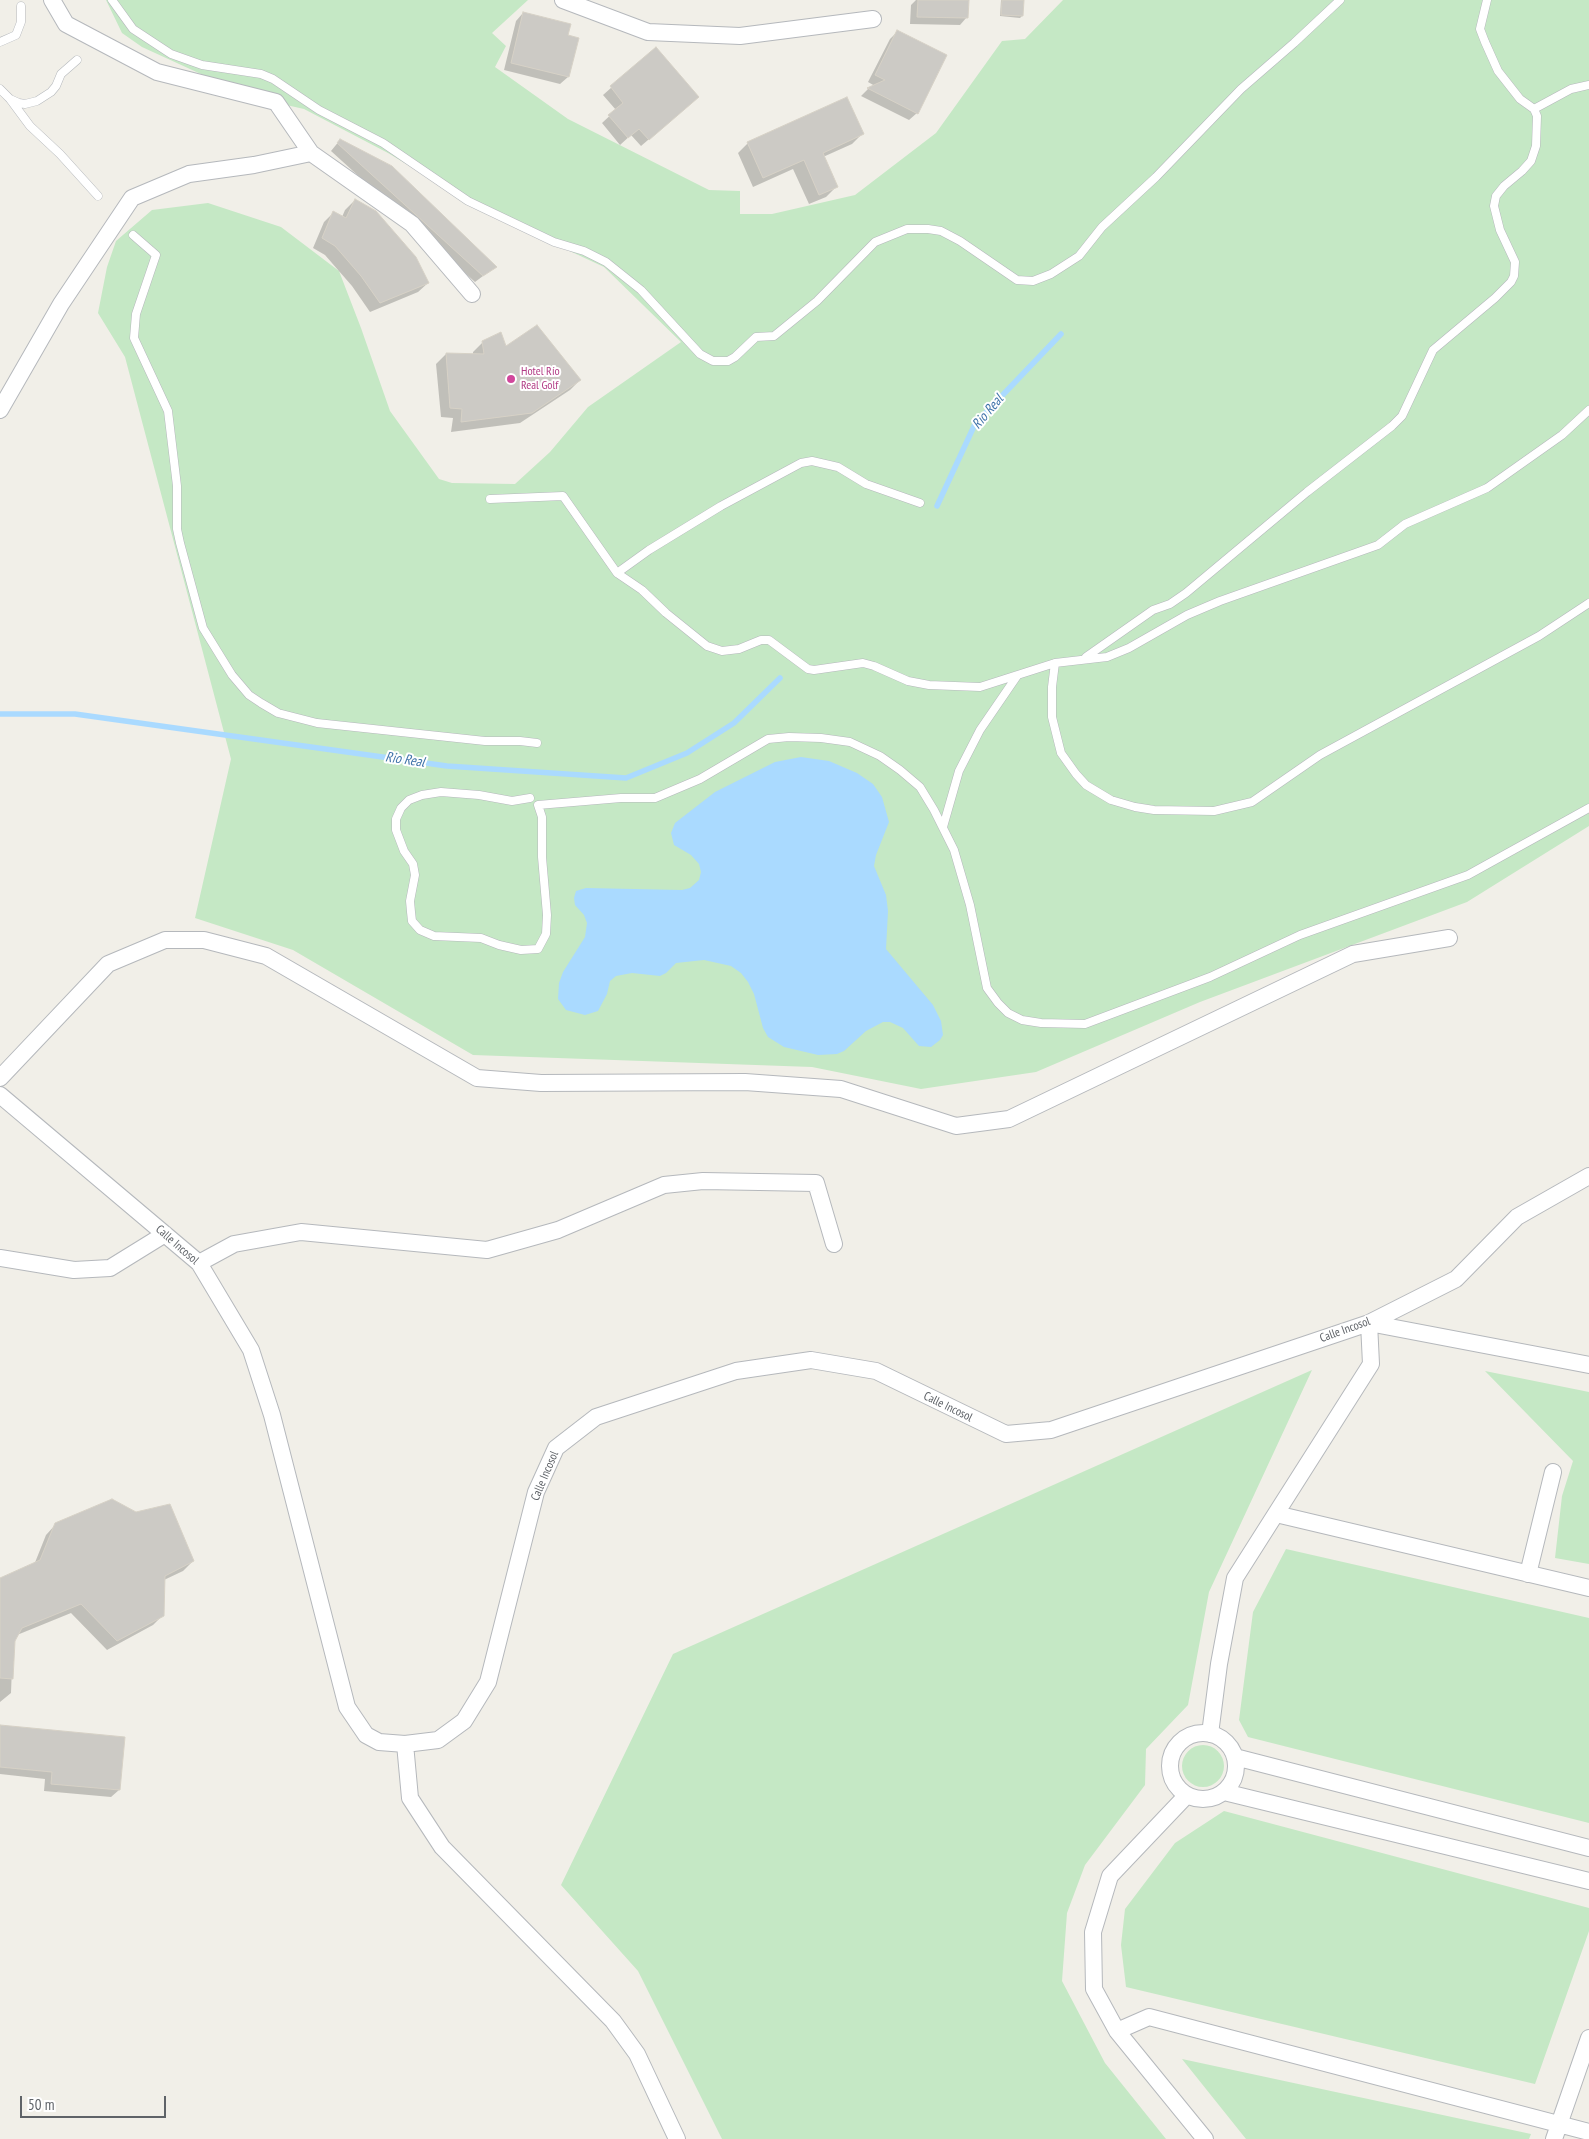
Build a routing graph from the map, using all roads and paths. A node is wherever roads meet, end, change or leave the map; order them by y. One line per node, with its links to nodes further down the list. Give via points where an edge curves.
1 (52, 0): 14 (street, via 66,24 157,72 276,102)
2 (112, 0): 4 (lane, via 133,29 171,54 202,65 261,74 273,79 319,110 383,143 468,201 554,242 606,262 641,290 700,354 713,362 735,357 756,337 774,336 817,301 875,242 907,229 941,231 1017,280 1034,281 1050,274 1079,256 1102,227 1156,177 1241,89)
3 (563, 0): 7 (street, via 648,32 740,36)
4 (1340, 0)
5 (1486, 0): 13 (lane, via 1480,29 1485,42 1498,71 1520,99)
6 (21, 6): 8 (lane, via 21,22 16,35)
7 (873, 19)
8 (0, 42)
9 (77, 60): 12 (lane, via 41,99 25,104)
10 (1589, 84): 13 (lane, via 1571,89)
11 (0, 89): 12 (lane)
12 (10, 98): 15 (lane, via 30,126)
13 (1534, 108): 24 (lane, via 1537,116 1536,146 1531,161 1504,186 1496,196 1494,206 1500,230 1515,262 1514,276 1495,298 1433,350 1402,416 1186,592 1170,604 1153,610)
14 (310, 153): 17 (street, via 412,224); 18 (street, via 189,174 132,198 61,304)
15 (98, 196)
16 (133, 235): 27 (lane, via 156,255 136,314 134,338 168,411 180,543 203,628 232,675 249,695 261,703 316,724)
17 (472, 294)
18 (0, 410)
19 (1589, 410): 24 (lane, via 1562,435 1487,488 1405,524 1378,545 1220,601 1107,657)
20 (490, 499): 22 (lane, via 563,496)
21 (920, 503): 22 (lane, via 866,484 838,467 812,461 801,463 721,506)
22 (617, 573): 26 (lane, via 708,646 722,651 769,640 808,669 822,670 863,663 908,681 930,685 980,687)
23 (1589, 602): 25 (lane, via 1539,636 1320,755 1252,802 1214,811 1135,807 1111,800 1086,785 1061,753 1052,717)
24 (1085, 658): 25 (lane)
25 (1056, 663): 26 (lane)
26 (1016, 676): 30 (lane, via 980,730 959,771)
27 (536, 743)
28 (530, 798): 30 (lane, via 512,801 441,792 409,800 401,808 396,830 413,864 415,875 410,912 412,921 420,930 434,936 481,938 521,950 538,948 546,934 542,817 538,805 655,798 700,779 768,740 789,737 850,742 880,756 920,787)
29 (1589, 808): 30 (lane, via 1468,875 1300,935 1210,977 1085,1024 1022,1020 1008,1013 987,988 970,905 954,850)
30 (943, 827)
31 (1449, 938): 32 (street, via 1353,954 1009,1119 956,1126 841,1089 745,1082 541,1083 477,1078 266,956 204,940 165,940 108,964)
32 (0, 1078)
33 (0, 1095): 35 (street, Calle Incosol)
34 (1589, 1176): 39 (street, Calle Incosol, via 1517,1217 1456,1279)
35 (165, 1234): 37 (street, via 110,1268 74,1270); 38 (street, Calle Incosol)
36 (834, 1244): 38 (street, via 816,1182 703,1180 664,1185 558,1230 487,1250 301,1232 234,1244)
37 (0, 1258)
38 (199, 1263): 46 (street, Calle Incosol, via 251,1350 272,1415 346,1708 366,1735 380,1742)
39 (1369, 1323): 40 (street); 42 (street, via 1371,1364); 46 (street, Calle Incosol, via 1051,1430 1006,1434 876,1371 811,1360 736,1371 596,1417 556,1448 536,1492 488,1682 464,1721 438,1740)
40 (1589, 1365)
41 (1553, 1472): 43 (street)
42 (1276, 1514): 43 (street); 45 (street, via 1236,1578 1219,1664)
43 (1528, 1574): 44 (street)
44 (1589, 1588)
45 (1210, 1734): 47 (street, via 1226,1742); 49 (street, via 1186,1739 1174,1750 1171,1760 1173,1780)
46 (405, 1744): 56 (street, via 410,1798 442,1846 614,2021 637,2054)
47 (1235, 1757): 48 (street, via 1235,1776); 50 (street)
48 (1224, 1792): 49 (street, via 1206,1800); 51 (street)
49 (1187, 1796): 52 (street, via 1110,1876 1093,1932 1094,1989)
50 (1589, 1848)
51 (1589, 1881)
52 (1116, 2031): 54 (street, via 1149,2016); 57 (street)
53 (1589, 2038): 54 (street)
54 (1557, 2132): 55 (street)
55 (1589, 2132)
56 (678, 2139)
57 (1205, 2139)

